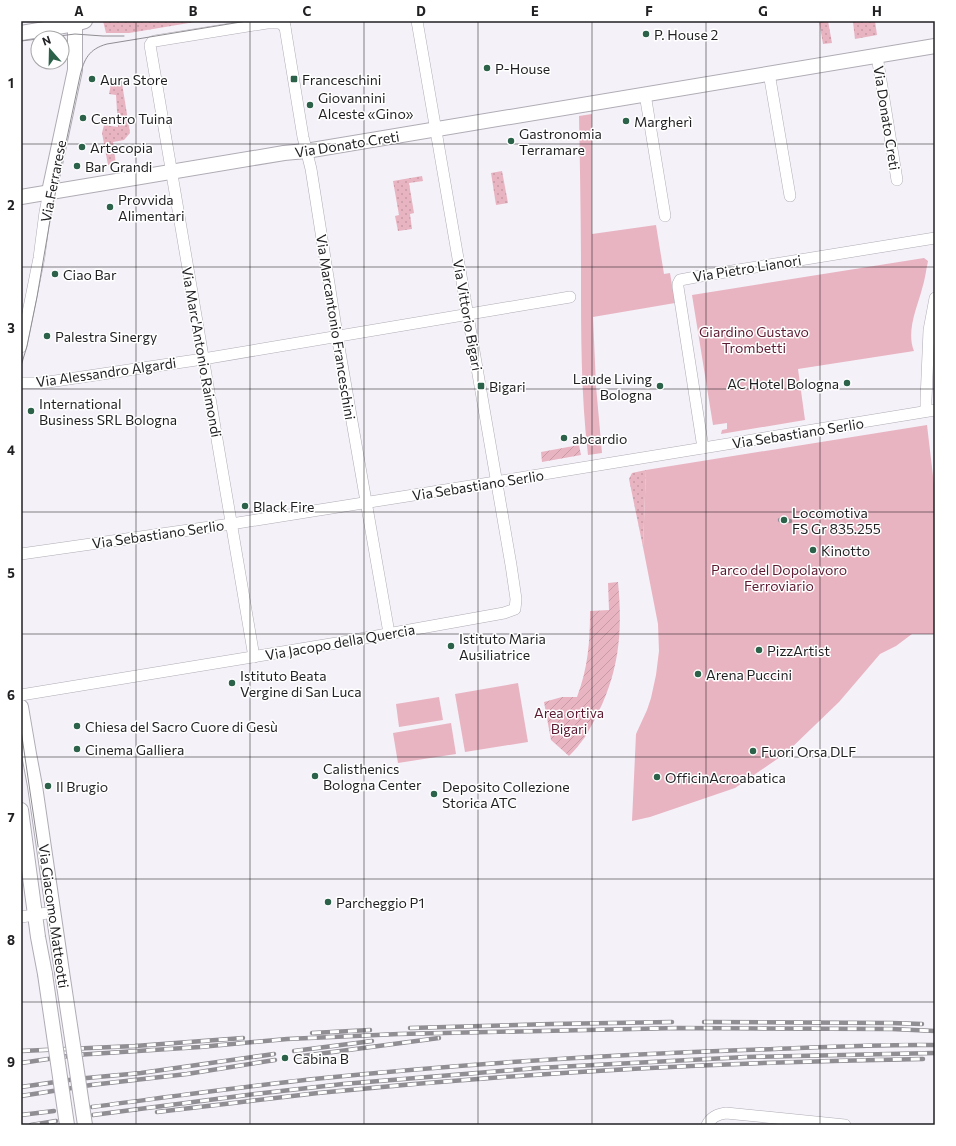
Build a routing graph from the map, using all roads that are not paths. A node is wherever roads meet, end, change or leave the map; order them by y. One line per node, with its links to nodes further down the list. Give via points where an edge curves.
1 (417, 21): 9 (street, Via Vittorio Bigari)
2 (77, 22): 4 (main road); 13 (main road, Via Ferrarese, via 73,79)
3 (284, 24): 10 (street, Via Marcantonio Franceschini); 11 (street, Via Marc'Antonio Raimondi, via 267,23 150,43)
4 (21, 33)
5 (935, 46): 6 (main road, Via Donato Creti)
6 (877, 56): 7 (main road, Via Donato Creti); 12 (street, Via Donato Creti)
7 (769, 73): 8 (main road, Via Donato Creti); 14 (street)
8 (645, 94): 9 (main road, Via Donato Creti); 16 (street)
9 (436, 129): 10 (main road, Via Donato Creti); 20 (street, Via Vittorio Bigari)
10 (306, 151): 11 (main road, Via Donato Creti); 21 (street, Via Marcantonio Franceschini)
11 (171, 172): 13 (main road, Via Donato Creti); 23 (street, Via Marc'Antonio Raimondi)
12 (897, 180)
13 (49, 192): 15 (main road, Via Donato Creti); 22 (street, Via Ferrarese)
14 (790, 196)
15 (21, 197)
16 (666, 216)
17 (935, 238): 26 (street, Via Pietro Lianori, via 680,280 678,287)
18 (570, 297): 20 (street, Via Alessandro Algardi)
19 (935, 298): 25 (street, via 929,330 926,400)
20 (468, 315): 21 (street, Via Alessandro Algardi); 27 (street, Via Vittorio Bigari)
21 (338, 336): 23 (street, Via Alessandro Algardi); 28 (street, Via Marcantonio Franceschini)
22 (21, 347)
23 (203, 359): 24 (street, Via Alessandro Algardi, via 40,383); 29 (street, Via Marc'Antonio Raimondi)
24 (21, 383)
25 (931, 411): 26 (street, Via Sebastiano Serlio)
26 (703, 448): 27 (street, Via Sebastiano Serlio)
27 (496, 482): 28 (street, Via Sebastiano Serlio); 31 (street, Via Vittorio Bigari, via 516,599)
28 (366, 502): 29 (street, Via Sebastiano Serlio); 32 (street, Via Marcantonio Franceschini)
29 (232, 524): 30 (street, Via Sebastiano Serlio); 33 (street, Via Marc'Antonio Raimondi)
30 (21, 554)
31 (515, 609): 32 (street, Via Jacopo della Quercia)
32 (389, 633): 33 (street, Via Jacopo della Quercia)
33 (254, 657): 34 (street, Via Jacopo della Quercia)
34 (21, 695)
35 (21, 706): 37 (main road, Via Giacomo Matteotti)
36 (21, 810): 38 (main road, Via Giacomo Matteotti)
37 (54, 912): 38 (street); 40 (main road, Via Giacomo Matteotti, bridge)
38 (28, 916): 39 (main road, Via Giacomo Matteotti, bridge, via 45,974)
39 (67, 1125)
40 (84, 1125)
41 (706, 1125): 42 (street, via 715,1115 726,1113)
42 (846, 1125)

